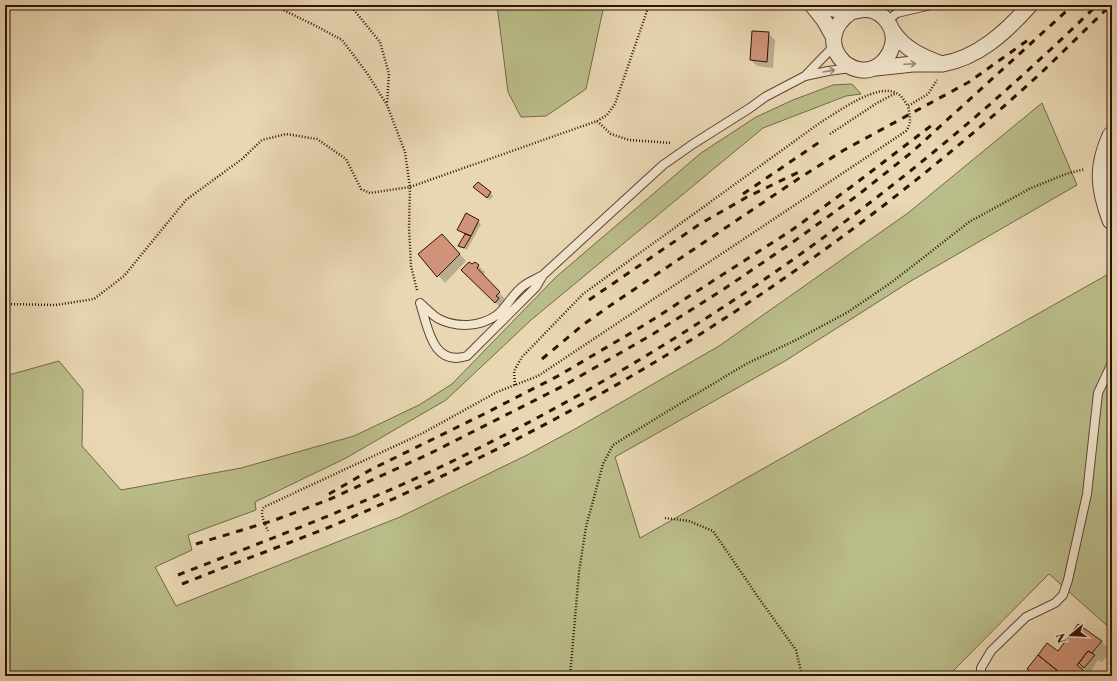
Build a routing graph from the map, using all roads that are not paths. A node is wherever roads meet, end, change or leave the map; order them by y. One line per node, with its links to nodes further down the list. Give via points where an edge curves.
1 (812, 5): 7 (street, via 824,20)
2 (819, 5): 5 (street, via 832,9)
3 (931, 5): 6 (lane, via 897,13)
4 (1030, 5): 8 (street, via 993,41 980,50 955,62)
5 (861, 9): 6 (street, via 880,14); 7 (street, via 842,18 836,26)
6 (890, 25): 8 (street, via 897,38 916,54); 10 (street, via 894,40 892,50 880,65)
7 (834, 41): 9 (street, via 838,55); 11 (lane)
8 (942, 64): 10 (street, one-way to 8, via 892,65)
9 (852, 67): 10 (street); 11 (lane, one-way to 9)
10 (871, 69)
11 (805, 76): 14 (lane, via 765,97 663,165)
12 (1112, 136): 13 (street, via 1105,152 1102,185)
13 (1112, 220)
14 (543, 275): 14 (lane, via 527,297 467,356 449,358 432,342 420,303 437,318 453,325 481,323 498,314 521,288)
15 (1112, 363): 16 (lane, via 1098,393 1087,494 1063,595 1055,603 1026,617 991,651 981,668)
16 (981, 676)

